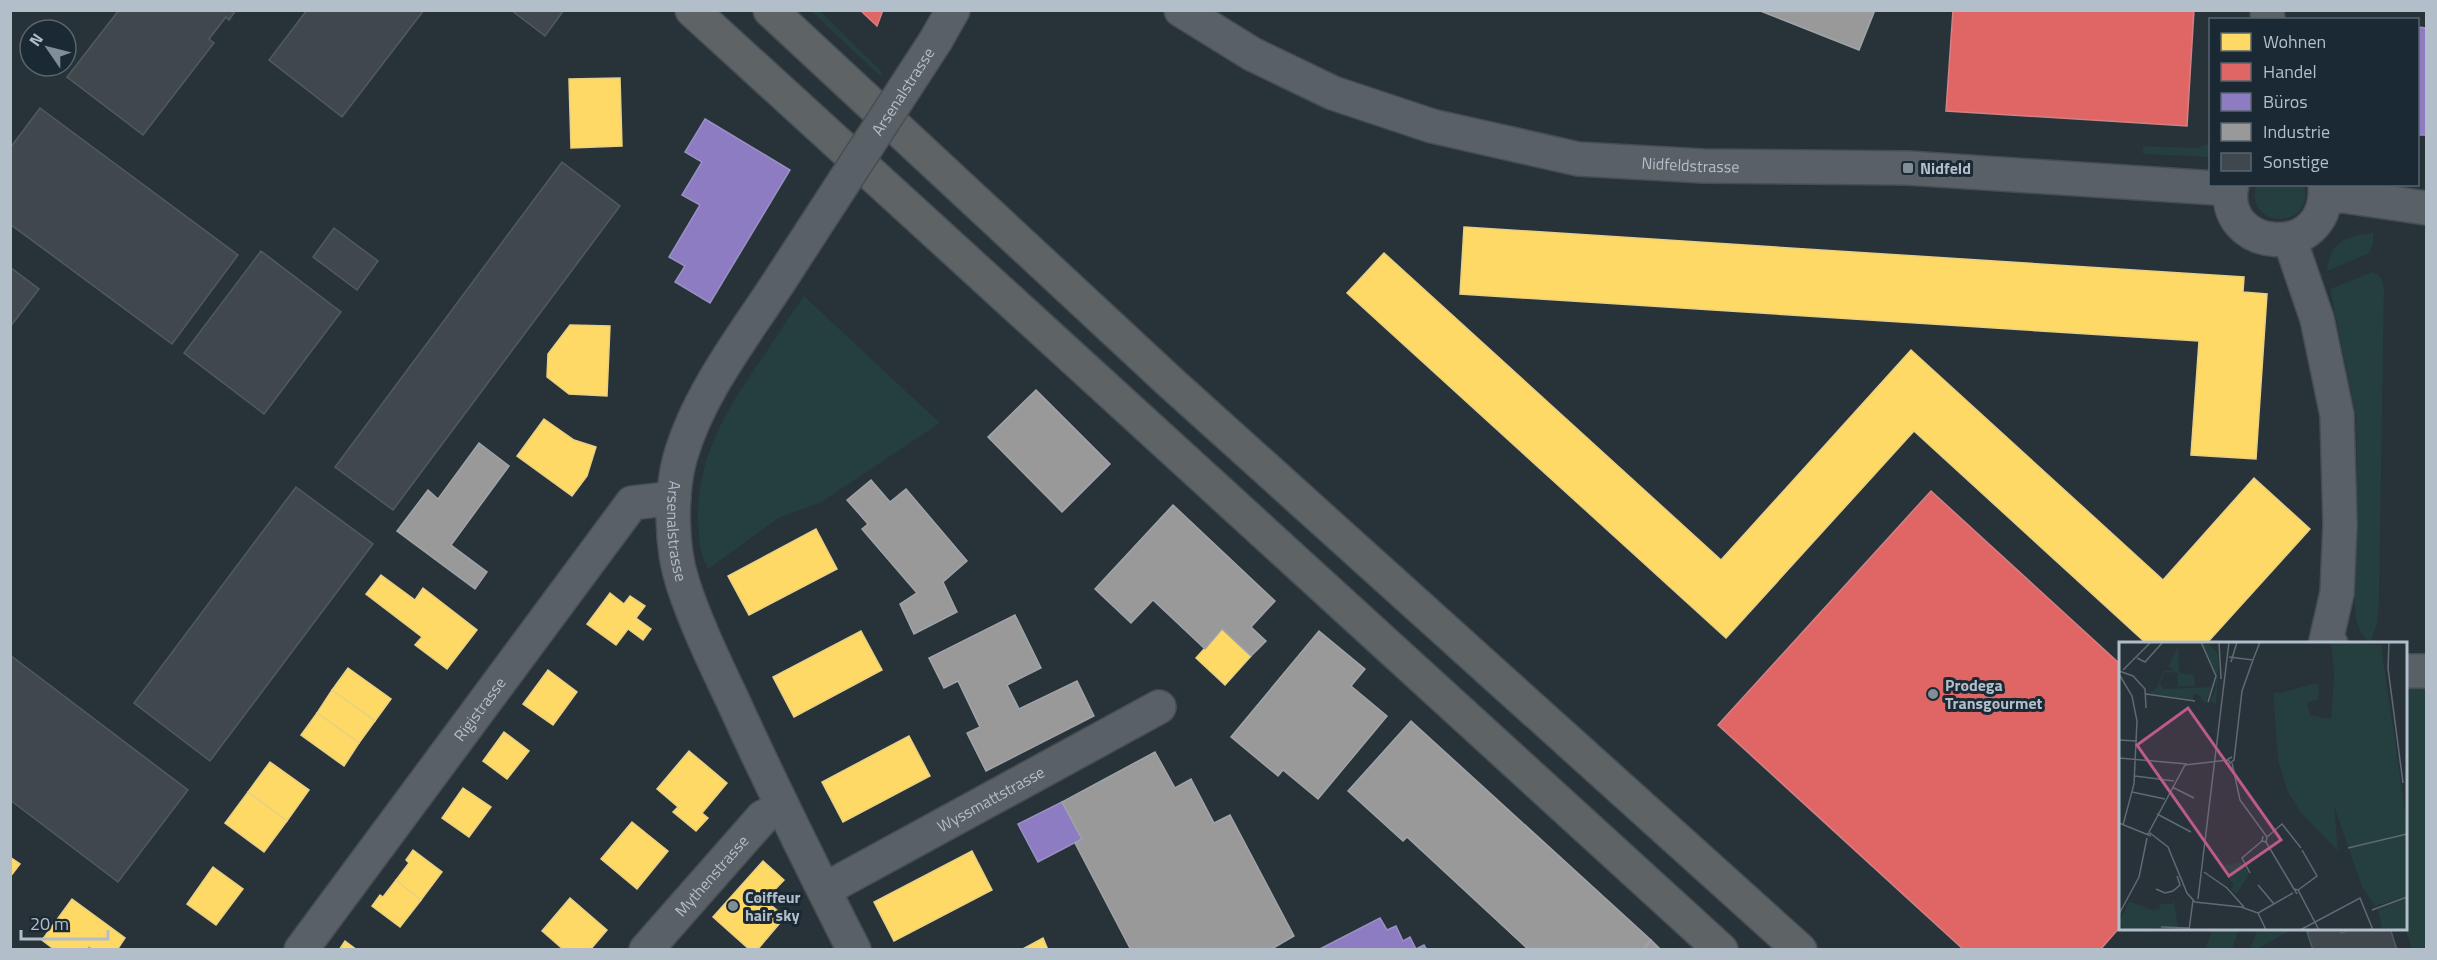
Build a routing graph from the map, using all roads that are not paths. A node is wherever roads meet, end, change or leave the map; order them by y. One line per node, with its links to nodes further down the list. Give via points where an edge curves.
1 (692, 10): 21 (highway)
2 (770, 10): 22 (highway, via 1168,381)
3 (953, 10): 11 (street, Arsenalstrasse, bridge, via 720,373 692,422 679,460)
4 (1181, 10): 5 (street, Nidfeldstrasse, via 1252,54 1333,93 1432,126 1578,159 1703,166 1908,168)
5 (2209, 186)
6 (2214, 186): 7 (street, Nidfeldstrasse)
7 (2231, 187): 10 (street, via 2235,214 2247,230 2264,239)
8 (2325, 190): 9 (street); 10 (street, via 2323,211 2315,224)
9 (2427, 208)
10 (2290, 240): 12 (street, via 2317,319 2337,415 2340,524 2337,593)
11 (674, 498): 16 (street, Arsenalstrasse, via 674,536 682,583); 18 (street, Rigistrasse, via 632,503)
12 (2328, 642)
13 (2407, 671): 14 (street)
14 (2427, 671)
15 (1159, 707): 17 (street, Wyssmattstrasse)
16 (781, 807): 17 (street, Arsenalstrasse); 19 (street, Mythenstrasse, via 763,817)
17 (824, 890): 20 (street, Arsenalstrasse)
18 (301, 950)
19 (646, 950)
20 (854, 950)
21 (1721, 950)
22 (1800, 950)

